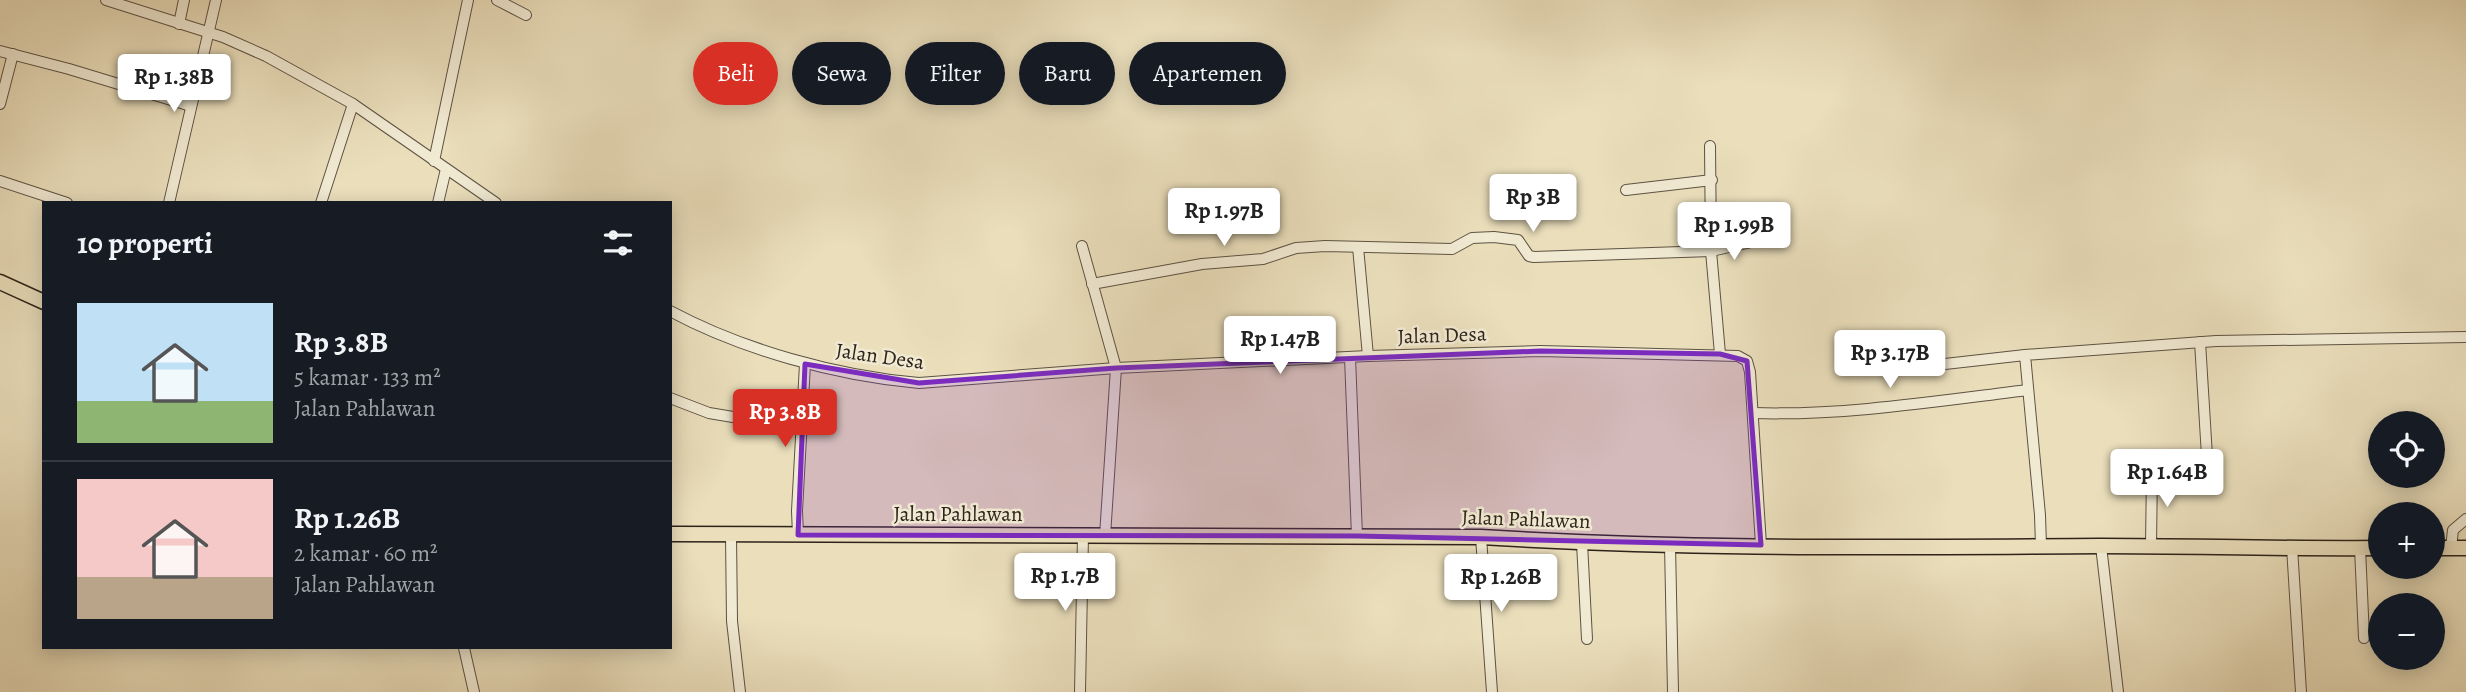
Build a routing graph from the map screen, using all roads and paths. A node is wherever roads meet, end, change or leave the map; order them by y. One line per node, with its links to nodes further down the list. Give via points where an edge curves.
1 (106, 0): 7 (street)
2 (184, 0): 7 (street)
3 (216, 0): 8 (street)
4 (467, 0): 15 (street)
5 (496, 0): 6 (street)
6 (526, 15)
7 (179, 24): 8 (street)
8 (211, 26): 12 (street); 13 (street)
9 (0, 51): 10 (street)
10 (13, 54): 11 (street); 13 (street)
11 (0, 104)
12 (353, 104): 15 (street); 22 (street)
13 (191, 106): 21 (street)
14 (1710, 146): 17 (street)
15 (434, 161): 16 (street)
16 (446, 169): 23 (street); 24 (street)
17 (1712, 180): 19 (street); 28 (street)
18 (0, 181): 20 (street)
19 (1626, 190)
20 (61, 201)
21 (169, 201)
22 (322, 201)
23 (438, 201)
24 (493, 201)
25 (1751, 242): 28 (street)
26 (1082, 246): 30 (street)
27 (1358, 247): 28 (street, via 1452,249 1469,239 1494,237 1518,240 1534,257); 30 (street, via 1296,248 1263,259 1202,264); 37 (street)
28 (1711, 251): 35 (street)
29 (0, 282): 31 (highway)
30 (1092, 284): 41 (street)
31 (42, 301)
32 (672, 313): 39 (street, Jalan Desa)
33 (2466, 337): 34 (street)
34 (2200, 342): 36 (street); 46 (street)
35 (1720, 354): 37 (street, Jalan Desa, via 1540,351); 44 (street, Jalan Desa, via 1747,362)
36 (2025, 355): 40 (street); 42 (street)
37 (1367, 356): 38 (street, Jalan Desa)
38 (1350, 357): 41 (street, Jalan Desa); 54 (street)
39 (805, 364): 41 (street, Jalan Desa, via 919,383); 45 (street)
40 (1927, 366)
41 (1116, 369): 53 (street)
42 (2028, 390): 44 (street, via 1924,403); 59 (street)
43 (672, 399): 45 (street, via 709,413)
44 (1753, 413): 58 (street, Jalan Desa)
45 (802, 424): 52 (street)
46 (2207, 456)
47 (2152, 471): 61 (street)
48 (2466, 519): 66 (street, via 2453,530)
49 (672, 534): 51 (highway, Jalan Pahlawan)
50 (1083, 534): 52 (highway, Jalan Pahlawan); 53 (highway, Jalan Pahlawan); 73 (street)
51 (731, 535): 52 (highway, Jalan Pahlawan); 72 (street, via 732,621)
52 (798, 535)
53 (1105, 536): 54 (highway, Jalan Pahlawan)
54 (1357, 536): 55 (highway, Jalan Pahlawan)
55 (1481, 537): 56 (highway, Jalan Pahlawan); 74 (street)
56 (1582, 543): 57 (highway, Jalan Pahlawan); 69 (street)
57 (1670, 545): 58 (highway, Jalan Pahlawan); 75 (street)
58 (1761, 545): 59 (highway, Jalan Pahlawan)
59 (2041, 546): 60 (highway, Jalan Pahlawan)
60 (2101, 546): 61 (highway, Jalan Pahlawan); 76 (street)
61 (2151, 546): 62 (highway, Jalan Pahlawan)
62 (2292, 547): 63 (highway, Jalan Pahlawan); 77 (street)
63 (2360, 548): 64 (highway, Jalan Pahlawan); 68 (street)
64 (2368, 548)
65 (2445, 548): 66 (highway)
66 (2451, 548): 67 (highway)
67 (2466, 548)
68 (2364, 638)
69 (1587, 639)
70 (464, 649): 71 (street)
71 (474, 692)
72 (740, 692)
73 (1080, 692)
74 (1492, 692)
75 (1673, 692)
76 (2118, 692)
77 (2301, 692)

